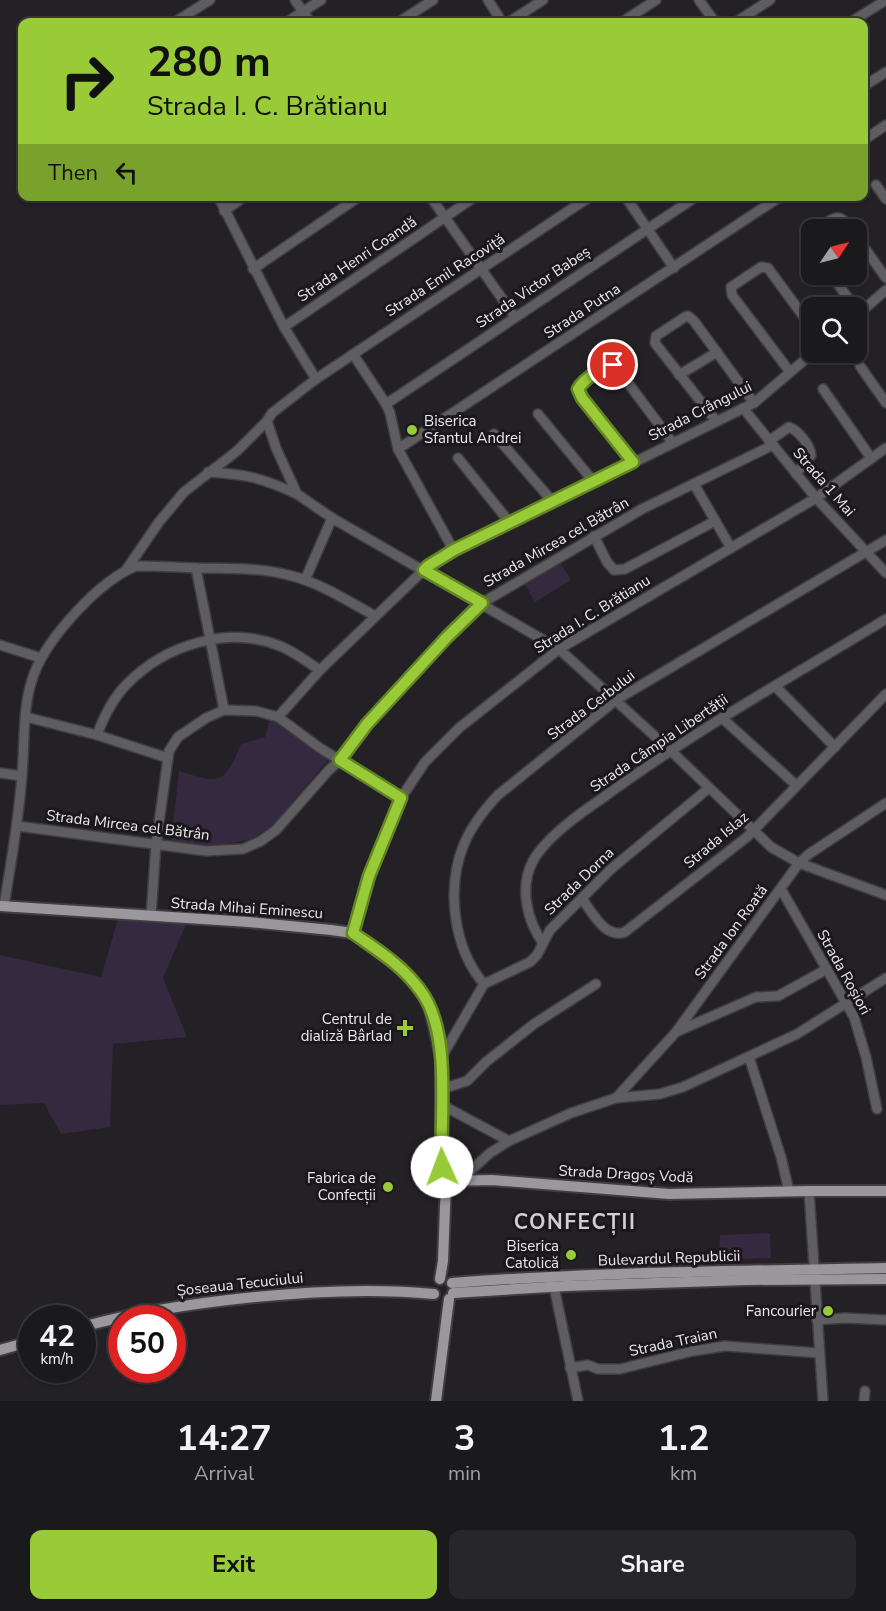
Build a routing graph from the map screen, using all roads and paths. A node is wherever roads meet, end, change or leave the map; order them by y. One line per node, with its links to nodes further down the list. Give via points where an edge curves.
1 (210, 0): 12 (street)
2 (295, 0): 11 (street)
3 (321, 0): 11 (street)
4 (433, 0): 15 (street)
5 (488, 0): 16 (street)
6 (543, 0): 17 (street)
7 (656, 0): 18 (street)
8 (699, 0): 19 (street)
9 (770, 0): 20 (street)
10 (886, 0): 21 (street)
11 (303, 12): 13 (street); 14 (street)
12 (181, 18)
13 (293, 18)
14 (307, 18)
15 (405, 18)
16 (499, 18)
17 (515, 18)
18 (628, 18)
19 (713, 18)
20 (742, 18)
21 (857, 18)
22 (886, 72): 23 (street)
23 (868, 83)
24 (886, 125): 25 (street)
25 (868, 137)
26 (876, 185): 27 (street)
27 (886, 199)
28 (220, 201): 37 (street)
29 (238, 201): 37 (street)
30 (353, 201): 42 (street)
31 (434, 201): 38 (street)
32 (469, 201): 38 (street, Strada Henri Coandă)
33 (584, 201): 43 (street, Strada Emil Racoviță)
34 (628, 201): 39 (street)
35 (689, 201): 39 (street, Strada Victor Babeș)
36 (774, 201): 41 (street, Strada Putna)
37 (224, 210): 42 (street)
38 (445, 217): 43 (street); 49 (street, Strada Henri Coandă)
39 (647, 229): 41 (street); 48 (street, Strada Victor Babeș)
40 (867, 251): 44 (street)
41 (674, 268): 69 (street, Strada Putna)
42 (253, 269): 49 (street)
43 (482, 269): 48 (street); 51 (street, Strada Emil Racoviță)
44 (886, 278)
45 (886, 290): 46 (street)
46 (867, 304)
47 (801, 313): 54 (street, via 768,268 761,267 731,287 735,300)
48 (515, 317): 60 (street, Strada Victor Babeș)
49 (284, 327): 56 (street)
50 (717, 352): 55 (street); 55 (street, via 694,321 685,317 655,339); 58 (street)
51 (353, 354): 56 (street, Strada Emil Racoviță); 60 (street)
52 (801, 363): 54 (street, Strada Crângului)
53 (860, 366): 59 (street)
54 (790, 372): 58 (street, Strada Crângului)
55 (679, 375): 64 (street)
56 (316, 379): 63 (street, Strada Emil Racoviță)
57 (823, 389): 71 (street)
58 (754, 403): 61 (street, Strada Crângului)
59 (886, 403)
60 (386, 404): 69 (street)
61 (743, 408): 64 (street, Strada Crângului); 67 (street, Strada 1 Mai)
62 (538, 414): 75 (street)
63 (267, 421): 73 (street, Strada Emil Racoviță, via 237,451); 77 (street)
64 (716, 421): 66 (street, Strada Crângului)
65 (494, 434): 79 (street)
66 (673, 443): 72 (street, Strada Crângului); 72 (street, via 616,367 606,366 578,389)
67 (771, 443): 74 (street, Strada 1 Mai); 74 (street, Strada Mircea cel Bătrân, via 789,427 798,433 811,455); 76 (street, Strada Mircea cel Bătrân)
68 (886, 448): 71 (street, Strada I. C. Brătianu)
69 (398, 449): 86 (street)
70 (458, 458): 82 (street)
71 (871, 459): 78 (street, Strada I. C. Brătianu)
72 (633, 462): 75 (street, Strada Crângului)
73 (208, 472): 77 (street, via 264,479); 89 (street, Strada Emil Racoviță, via 178,499)
74 (796, 474): 78 (street, Strada 1 Mai)
75 (593, 481): 79 (street, Strada Crângului)
76 (694, 484): 81 (street); 83 (street, Strada Mircea cel Bătrân)
77 (297, 494): 80 (street)
78 (816, 498): 85 (street, Strada I. C. Brătianu); 87 (street, Strada 1 Mai)
79 (553, 502): 82 (street, Strada Crângului)
80 (332, 518): 90 (street); 92 (street)
81 (715, 521): 83 (street, via 619,570 611,567); 85 (street)
82 (510, 523): 86 (street, Strada Crângului)
83 (594, 536): 93 (street, Strada Mircea cel Bătrân)
84 (886, 540): 87 (street, Strada Cerbului)
85 (731, 548): 98 (street, Strada I. C. Brătianu)
86 (454, 550): 90 (street, Strada Crângului)
87 (866, 553): 91 (street, Strada 1 Mai); 103 (street, Strada Cerbului)
88 (196, 568): 89 (street, via 136,566); 92 (street, via 260,570); 96 (street)
89 (126, 570): 99 (street, via 78,609)
90 (424, 570): 93 (street); 94 (street, Strada Crângului)
91 (886, 573)
92 (305, 580): 94 (street)
93 (482, 603): 98 (street); 112 (street, Strada Mircea cel Bătrân, via 367,724)
94 (375, 616): 100 (street, Strada Crângului)
95 (886, 619): 101 (street, Strada Câmpia Libertății)
96 (209, 640): 100 (street, via 246,639 272,644); 104 (street); 108 (street, via 171,652 138,674 113,701)
97 (0, 645): 99 (street)
98 (559, 649): 103 (street); 117 (street, Strada I. C. Brătianu, via 453,734 417,772)
99 (41, 658): 105 (street, via 30,686)
100 (320, 670): 106 (street, Strada Crângului)
101 (775, 686): 107 (street, Strada Câmpia Libertății); 109 (street)
102 (886, 693): 109 (street, Strada Islaz)
103 (616, 700): 110 (street); 132 (street, Strada Cerbului, via 498,795 481,814 464,844 456,878 455,912 467,959)
104 (224, 710): 106 (street, via 256,711); 111 (street, via 178,737)
105 (26, 717): 108 (street); 114 (street)
106 (278, 717): 112 (street)
107 (722, 718): 110 (street, Strada Câmpia Libertății); 115 (street)
108 (97, 735): 111 (street)
109 (835, 747): 115 (street, Strada Islaz)
110 (670, 750): 116 (street); 129 (street, Strada Câmpia Libertății, via 579,815 533,861 526,904 534,931)
111 (168, 758): 121 (street)
112 (340, 760): 117 (street); 121 (street, Strada Mircea cel Bătrân, via 276,830 261,841 225,851)
113 (0, 773): 114 (street)
114 (22, 776): 119 (street)
115 (796, 785): 120 (street, Strada Islaz)
116 (709, 788): 120 (street); 125 (street, Strada Dorna, via 611,868)
117 (401, 798): 128 (street, Strada I. C. Brătianu, via 373,865)
118 (886, 803): 122 (street, Strada Ion Roată)
119 (18, 826): 121 (street, Strada Mircea cel Bătrân); 126 (street)
120 (753, 830): 122 (street, via 771,847); 125 (street, Strada Islaz, via 618,935 609,932)
121 (156, 844): 127 (street)
122 (799, 863): 123 (street, Strada Ion Roată); 124 (street)
123 (781, 889): 130 (street, Strada Roșiori); 135 (street, Strada Ion Roată)
124 (886, 895)
125 (582, 899): 129 (street, Strada Dorna, via 550,930)
126 (2, 906): 127 (main road, Strada Mihai Eminescu)
127 (151, 916): 128 (main road, Strada Mihai Eminescu)
128 (353, 933): 137 (main road, Strada Mihai Eminescu, via 394,962 422,992 434,1022)
129 (543, 943): 132 (street, Strada Dorna, via 530,962)
130 (827, 969): 134 (street, Strada Roșiori); 135 (street, via 778,996 756,997)
131 (886, 978): 134 (street)
132 (484, 984): 137 (street)
133 (596, 984): 138 (street, via 534,1024 467,1081)
134 (848, 1003): 136 (street); 141 (street, Strada Roșiori, via 859,1031)
135 (675, 1032): 139 (street, Strada Ion Roată)
136 (749, 1057): 139 (street, via 669,1092); 145 (street)
137 (441, 1058): 138 (main road, Strada Mihai Eminescu)
138 (442, 1089): 140 (main road, Strada Mihai Eminescu)
139 (616, 1098): 142 (street)
140 (442, 1105): 142 (street); 144 (main road, Strada Mihai Eminescu, via 441,1149)
141 (877, 1109)
142 (509, 1141): 143 (street)
143 (461, 1179): 144 (main road, Strada Dragoș Vodă); 145 (main road, Strada Dragoș Vodă, via 669,1194)
144 (446, 1181): 152 (main road)
145 (789, 1191): 146 (main road, Strada Dragoș Vodă)
146 (809, 1191): 147 (main road, Strada Dragoș Vodă); 149 (street)
147 (886, 1191)
148 (886, 1268): 149 (main road, Bulevardul Republicii)
149 (814, 1274): 150 (main road, Bulevardul Republicii); 151 (main road, Bulevardul Republicii, via 671,1271); 153 (street)
150 (886, 1279)
151 (553, 1281): 152 (main road, Bulevardul Republicii); 159 (street)
152 (444, 1289): 155 (main road, Șoseaua Tecuciului, via 320,1290 190,1303); 161 (main road)
153 (817, 1320): 154 (street); 158 (street)
154 (886, 1320)
155 (96, 1323)
156 (18, 1345): 157 (main road)
157 (0, 1350)
158 (819, 1353): 159 (street, Strada Traian, via 725,1346 620,1369 588,1365); 163 (street)
159 (570, 1368): 162 (street)
160 (865, 1391): 164 (street)
161 (436, 1401)
162 (578, 1401)
163 (823, 1401)
164 (864, 1401)

